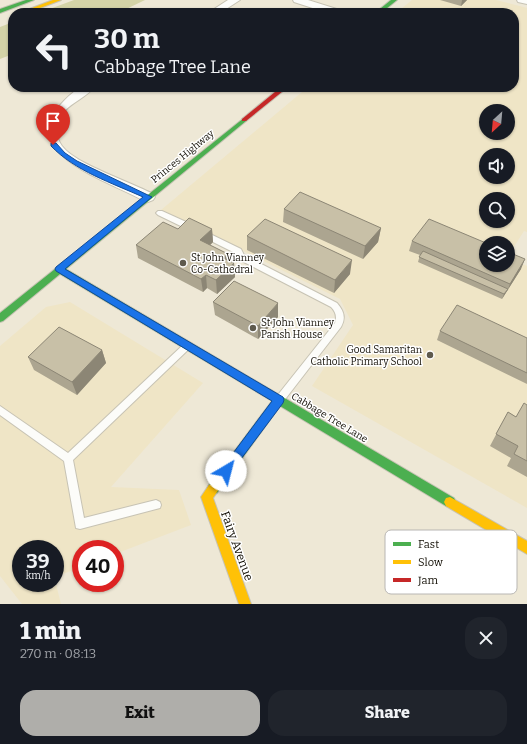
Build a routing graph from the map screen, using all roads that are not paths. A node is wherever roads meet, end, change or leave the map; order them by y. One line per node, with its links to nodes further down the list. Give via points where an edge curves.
1 (31, 0): 8 (main road)
2 (58, 0): 9 (main road)
3 (235, 0): 10 (street)
4 (298, 0): 11 (street)
5 (394, 0): 12 (main road)
6 (522, 0): 7 (street)
7 (527, 1)
8 (8, 8)
9 (36, 8)
10 (221, 8)
11 (323, 8)
12 (384, 8)
13 (80, 92): 15 (street, via 65,102 55,114 50,130 53,145 74,163)
14 (279, 92): 15 (main road, Princes Highway)
15 (148, 197): 17 (main road, Princes Highway)
16 (160, 213): 20 (lane, via 238,251 241,257 334,305 339,310 338,325)
17 (59, 269): 18 (main road, Princes Highway); 19 (main road, Cabbage Tree Lane)
18 (0, 318)
19 (188, 346): 20 (main road, Cabbage Tree Lane); 22 (lane)
20 (279, 400): 24 (main road, Cabbage Tree Lane); 27 (main road, Fairy Avenue, via 206,497)
21 (0, 410): 22 (lane)
22 (68, 459): 23 (lane, via 80,524)
23 (156, 505)
24 (497, 530)
25 (517, 542): 26 (main road, Cabbage Tree Lane)
26 (527, 548)
27 (245, 604)

